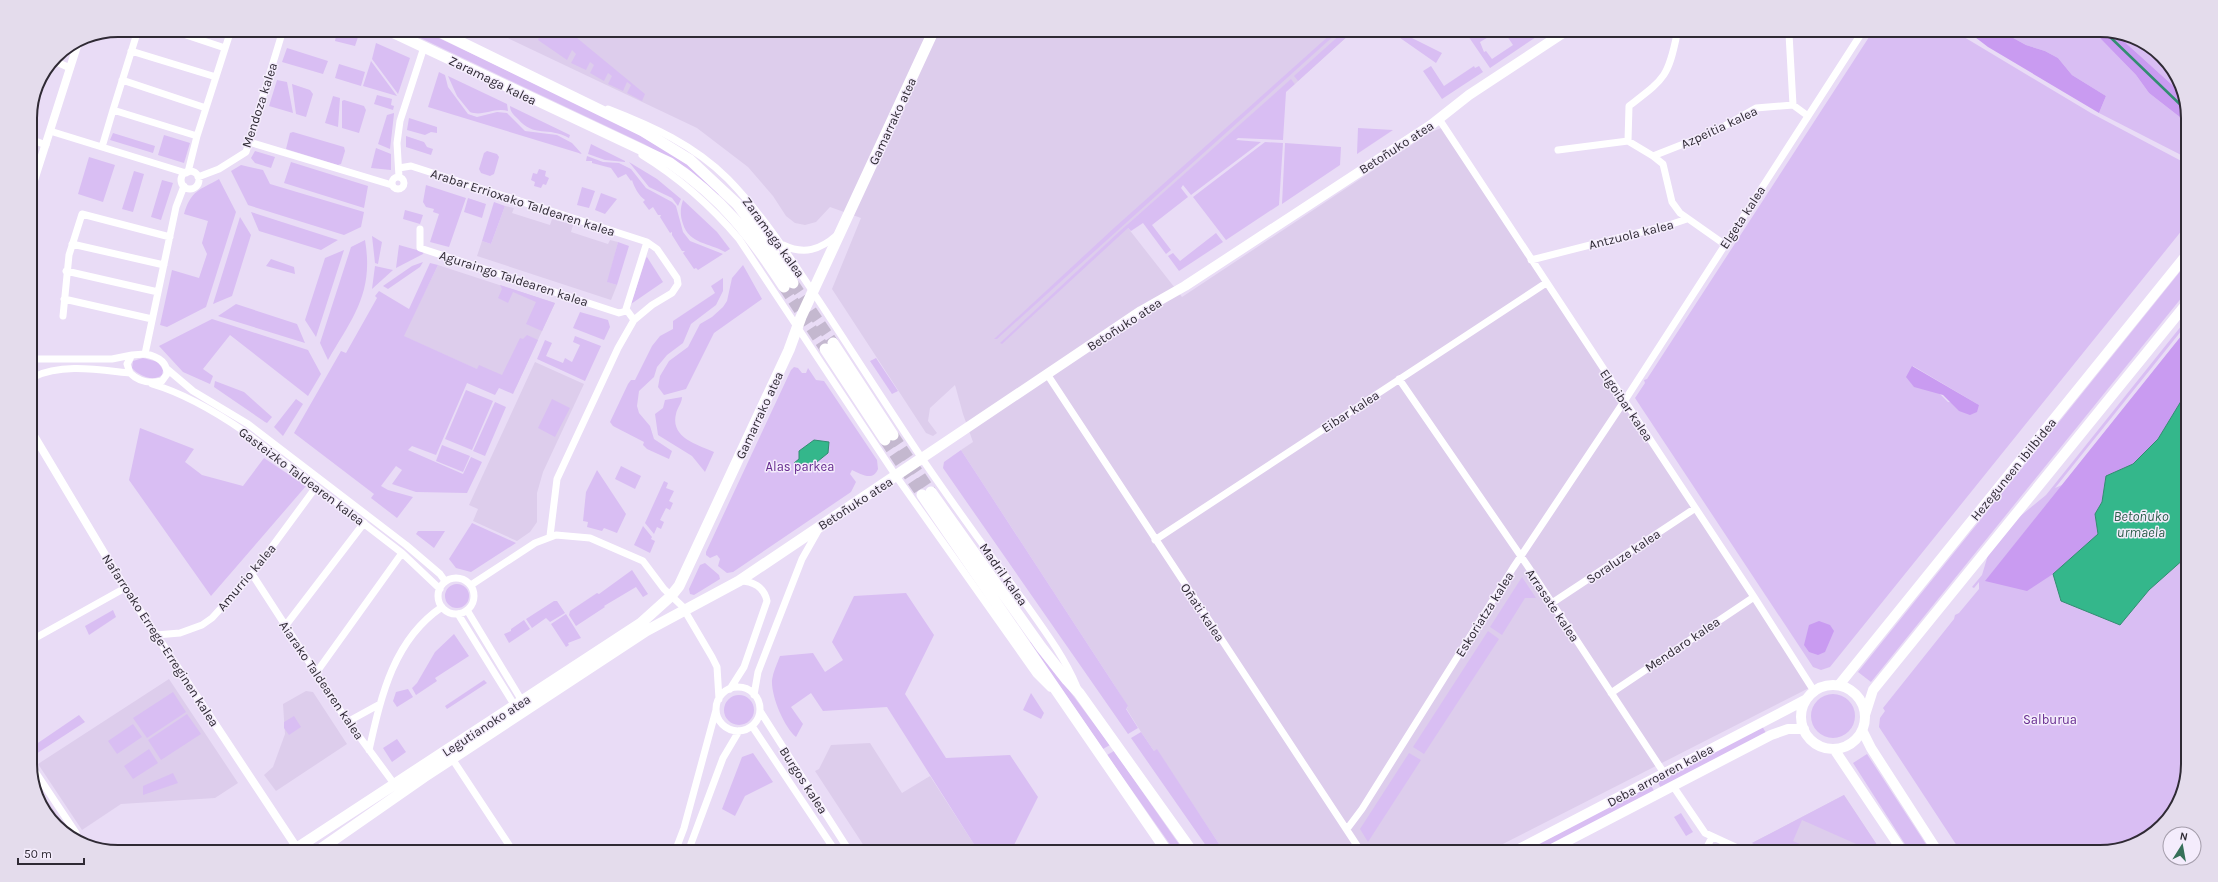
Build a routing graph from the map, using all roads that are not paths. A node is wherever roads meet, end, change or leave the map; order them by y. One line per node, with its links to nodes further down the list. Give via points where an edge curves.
1 (136, 37): 15 (street)
2 (192, 37): 13 (street)
3 (229, 37): 13 (street)
4 (281, 37): 31 (street, Mendoza kalea)
5 (403, 37): 12 (main road, Zaramaga kalea)
6 (451, 37): 20 (main road, Zaramaga kalea)
7 (931, 37): 45 (main road, Gamarrako atea)
8 (1557, 37): 25 (main road, Betoñuko atea, via 1469,95)
9 (1677, 37): 29 (street, via 1664,77 1629,106)
10 (1789, 37): 21 (street)
11 (1859, 37): 24 (street, Elgeta kalea)
12 (424, 47): 28 (main road, Zaramaga kalea); 36 (street, via 400,121 397,143)
13 (225, 48): 18 (street)
14 (76, 49): 17 (street)
15 (132, 51): 18 (street); 19 (street)
16 (59, 63): 17 (street)
17 (70, 68): 26 (street)
18 (216, 78): 22 (street)
19 (122, 80): 22 (street); 23 (street)
20 (560, 89): 28 (main road, Zaramaga kalea, via 660,140 707,174 753,223 789,285 724,205 698,182 670,163); 50 (street, Zaramaga kalea, via 667,133 690,148 727,178 757,210)
21 (1793, 105): 24 (street); 35 (street, Azpeitia kalea, via 1756,108 1714,132)
22 (206, 108): 27 (street)
23 (113, 110): 27 (street); 33 (street)
24 (1808, 116): 49 (street, Elgeta kalea)
25 (1439, 119): 51 (street, Elgoibar kalea); 71 (main road, Betoñuko atea)
26 (50, 131): 32 (street); 33 (street)
27 (197, 136): 38 (street)
28 (618, 140): 64 (street, Zaramaga kalea, via 658,165 721,218 755,260)
29 (1628, 141): 34 (street); 35 (street)
30 (37, 142): 32 (street)
31 (249, 142): 39 (street, Mendoza kalea, via 246,152 219,169); 41 (street)
32 (46, 146): 37 (street)
33 (102, 147): 38 (street)
34 (1558, 150)
35 (1653, 156): 43 (street, via 1663,164 1672,202)
36 (399, 168): 40 (street); 47 (street, Arabar Errioxako Taldearen kalea, via 411,166)
37 (37, 172)
38 (187, 172): 39 (street, via 194,172); 42 (street, via 182,179)
39 (198, 177): 42 (street, via 199,183 195,187)
40 (399, 177): 41 (street, via 394,179); 41 (street, via 404,184 401,189 396,189)
41 (392, 185)
42 (184, 186): 46 (street, via 176,207)
43 (1686, 219): 49 (street, Antzuola kalea); 51 (street, Antzuola kalea, via 1669,226)
44 (420, 229): 60 (street, Aguraingo Taldearen kalea, via 420,248 619,313)
45 (841, 231): 50 (street, Gamarrako atea, via 824,246 810,251 798,251); 57 (main road, Gamarrako atea)
46 (170, 237): 48 (street, via 82,214); 53 (street)
47 (647, 242): 60 (street); 63 (street, Arabar Errioxako Taldearen kalea, via 657,249 677,278 678,284 672,293)
48 (72, 244): 53 (street); 54 (street)
49 (1724, 244): 75 (street, Elgeta kalea)
50 (781, 245): 57 (street, Zaramaga kalea)
51 (1531, 260): 55 (street, Elgoibar kalea)
52 (2181, 261): 105 (main road, Hezeguneen ibilbidea)
53 (164, 266): 56 (street)
54 (66, 271): 56 (street); 58 (street)
55 (1546, 283): 73 (street, Eibar kalea); 75 (street, Elgoibar kalea)
56 (158, 292): 62 (street)
57 (813, 293): 64 (main road, Gamarrako atea); 78 (street, Zaramaga kalea)
58 (64, 300): 61 (street); 62 (street)
59 (2181, 309): 118 (main road, via 1873,690)
60 (626, 311): 63 (street)
61 (64, 316)
62 (152, 319): 66 (street)
63 (634, 320): 84 (street, Arabar Errioxako Taldearen kalea, via 557,480)
64 (798, 326): 79 (street, Zaramaga kalea); 94 (main road, Gamarrako atea, via 679,586)
65 (829, 346): 76 (main road)
66 (145, 354): 67 (street); 69 (street, Gasteizko Taldearen kalea, via 159,359)
67 (132, 355): 68 (street, via 112,359); 70 (street, via 128,364)
68 (37, 361)
69 (167, 369): 74 (street, via 165,378); 89 (street, Gasteizko Taldearen kalea, via 193,391 248,424 406,545)
70 (130, 373): 72 (street, Gasteizko Taldearen kalea, via 52,371); 74 (street, Gasteizko Taldearen kalea)
71 (1047, 374): 78 (main road, Betoñuko atea); 85 (street, Oñati kalea)
72 (37, 378)
73 (1399, 379): 85 (street, Eibar kalea); 87 (street, Arrasate kalea)
74 (152, 384): 80 (street, Gasteizko Taldearen kalea, via 189,398 221,415)
75 (1625, 400): 81 (street, Elgoibar kalea); 87 (street, Eskoriatza kalea)
76 (889, 437)
77 (37, 441): 92 (street, Nafarroako Errege-Erreginen kalea)
78 (922, 458): 79 (main road, Betoñuko atea); 108 (street, Madril kalea, via 1039,623 1073,677)
79 (896, 476): 83 (main road, Betoñuko atea); 112 (street, Madril kalea, via 1036,674)
80 (316, 487): 82 (street, Gasteizko Taldearen kalea); 88 (street, Amurrio kalea)
81 (1694, 508): 95 (street, Elgoibar kalea); 96 (street, Soraluze kalea)
82 (364, 523): 86 (street, Gasteizko Taldearen kalea); 101 (street)
83 (822, 524): 90 (main road, Betoñuko atea); 110 (street, via 802,559 758,672)
84 (550, 536): 91 (street); 94 (street, via 573,535 590,538 643,561)
85 (1155, 540): 131 (street, Oñati kalea)
86 (402, 553): 93 (street, Gasteizko Taldearen kalea); 104 (street)
87 (1520, 557): 96 (street, Arrasate kalea); 131 (street, Eskoriatza kalea)
88 (252, 574): 101 (street, Aiarako Taldearen kalea); 102 (street, Amurrio kalea, via 212,618 202,625 180,633)
89 (445, 581): 91 (street, via 459,578); 93 (street)
90 (739, 581): 99 (main road, Betoñuko atea); 106 (street, via 756,585 762,590 767,601 744,667)
91 (471, 585): 98 (street, via 475,595)
92 (125, 588): 102 (street, Nafarroako Errege-Erreginen kalea); 103 (street)
93 (440, 589): 97 (street, via 438,595)
94 (671, 596): 99 (street); 114 (main road, Legutianoko atea, via 641,623)
95 (1754, 596): 107 (street, Elgoibar kalea); 109 (street, Mendaro kalea)
96 (1552, 603): 109 (street, Arrasate kalea)
97 (442, 607): 100 (street, via 446,611); 115 (street, via 424,622 406,643 388,677)
98 (467, 610): 100 (street); 114 (street)
99 (684, 611): 111 (street, via 717,667); 126 (main road, Legutianoko atea, via 646,631)
100 (458, 614): 114 (street)
101 (286, 625): 104 (street, Aiarako Taldearen kalea)
102 (156, 635): 134 (street, Nafarroako Errege-Erreginen kalea)
103 (37, 637)
104 (316, 674): 119 (street, Aiarako Taldearen kalea)
105 (1839, 685): 107 (main road, via 1826,685); 118 (main road, via 1860,699)
106 (730, 690): 110 (street, via 743,688); 111 (street)
107 (1814, 691): 113 (main road)
108 (1079, 693): 112 (main road, Madril kalea, via 1041,647 927,494); 143 (main road, Madril kalea)
109 (1611, 693): 127 (street, Arrasate kalea)
110 (754, 695): 117 (street)
111 (719, 699): 116 (street)
112 (1062, 700): 142 (main road, Madril kalea)
113 (1805, 700): 121 (main road, via 1801,720); 127 (main road, Deba arroaren kalea)
114 (519, 703): 129 (main road, Legutianoko atea)
115 (380, 704): 119 (street); 125 (street)
116 (716, 710): 123 (street, via 726,728); 138 (street)
117 (760, 711): 120 (street); 141 (street, Burgos kalea)
118 (1865, 715): 122 (main road)
119 (349, 721): 125 (street, Aiarako Taldearen kalea)
120 (752, 726): 123 (street); 140 (street, Burgos kalea)
121 (1804, 729): 124 (main road, via 1811,740 1822,747); 130 (main road, Deba arroaren kalea, via 1788,729 1771,735)
122 (1862, 730): 124 (main road, via 1851,743); 150 (main road)
123 (739, 731): 139 (street, via 723,758)
124 (1834, 749): 149 (main road)
125 (370, 750): 129 (street, Aiarako Taldearen kalea)
126 (453, 760): 136 (main road, Legutianoko atea, via 424,777); 137 (street)
127 (1664, 773): 145 (main road, Deba arroaren kalea)
128 (38, 777): 132 (street)
129 (395, 785): 135 (main road, Legutianoko atea)
130 (1673, 786): 133 (street, via 1706,833); 146 (main road, Deba arroaren kalea)
131 (1347, 829): 144 (street, Oñati kalea)
132 (76, 833)
133 (1712, 837): 147 (street); 148 (street)
134 (295, 845)
135 (302, 845)
136 (326, 845)
137 (509, 845)
138 (678, 845)
139 (690, 845)
140 (831, 845)
141 (845, 845)
142 (1163, 845)
143 (1187, 845)
144 (1357, 845)
145 (1526, 845)
146 (1560, 845)
147 (1708, 845)
148 (1730, 845)
149 (1898, 845)
150 (1933, 845)

